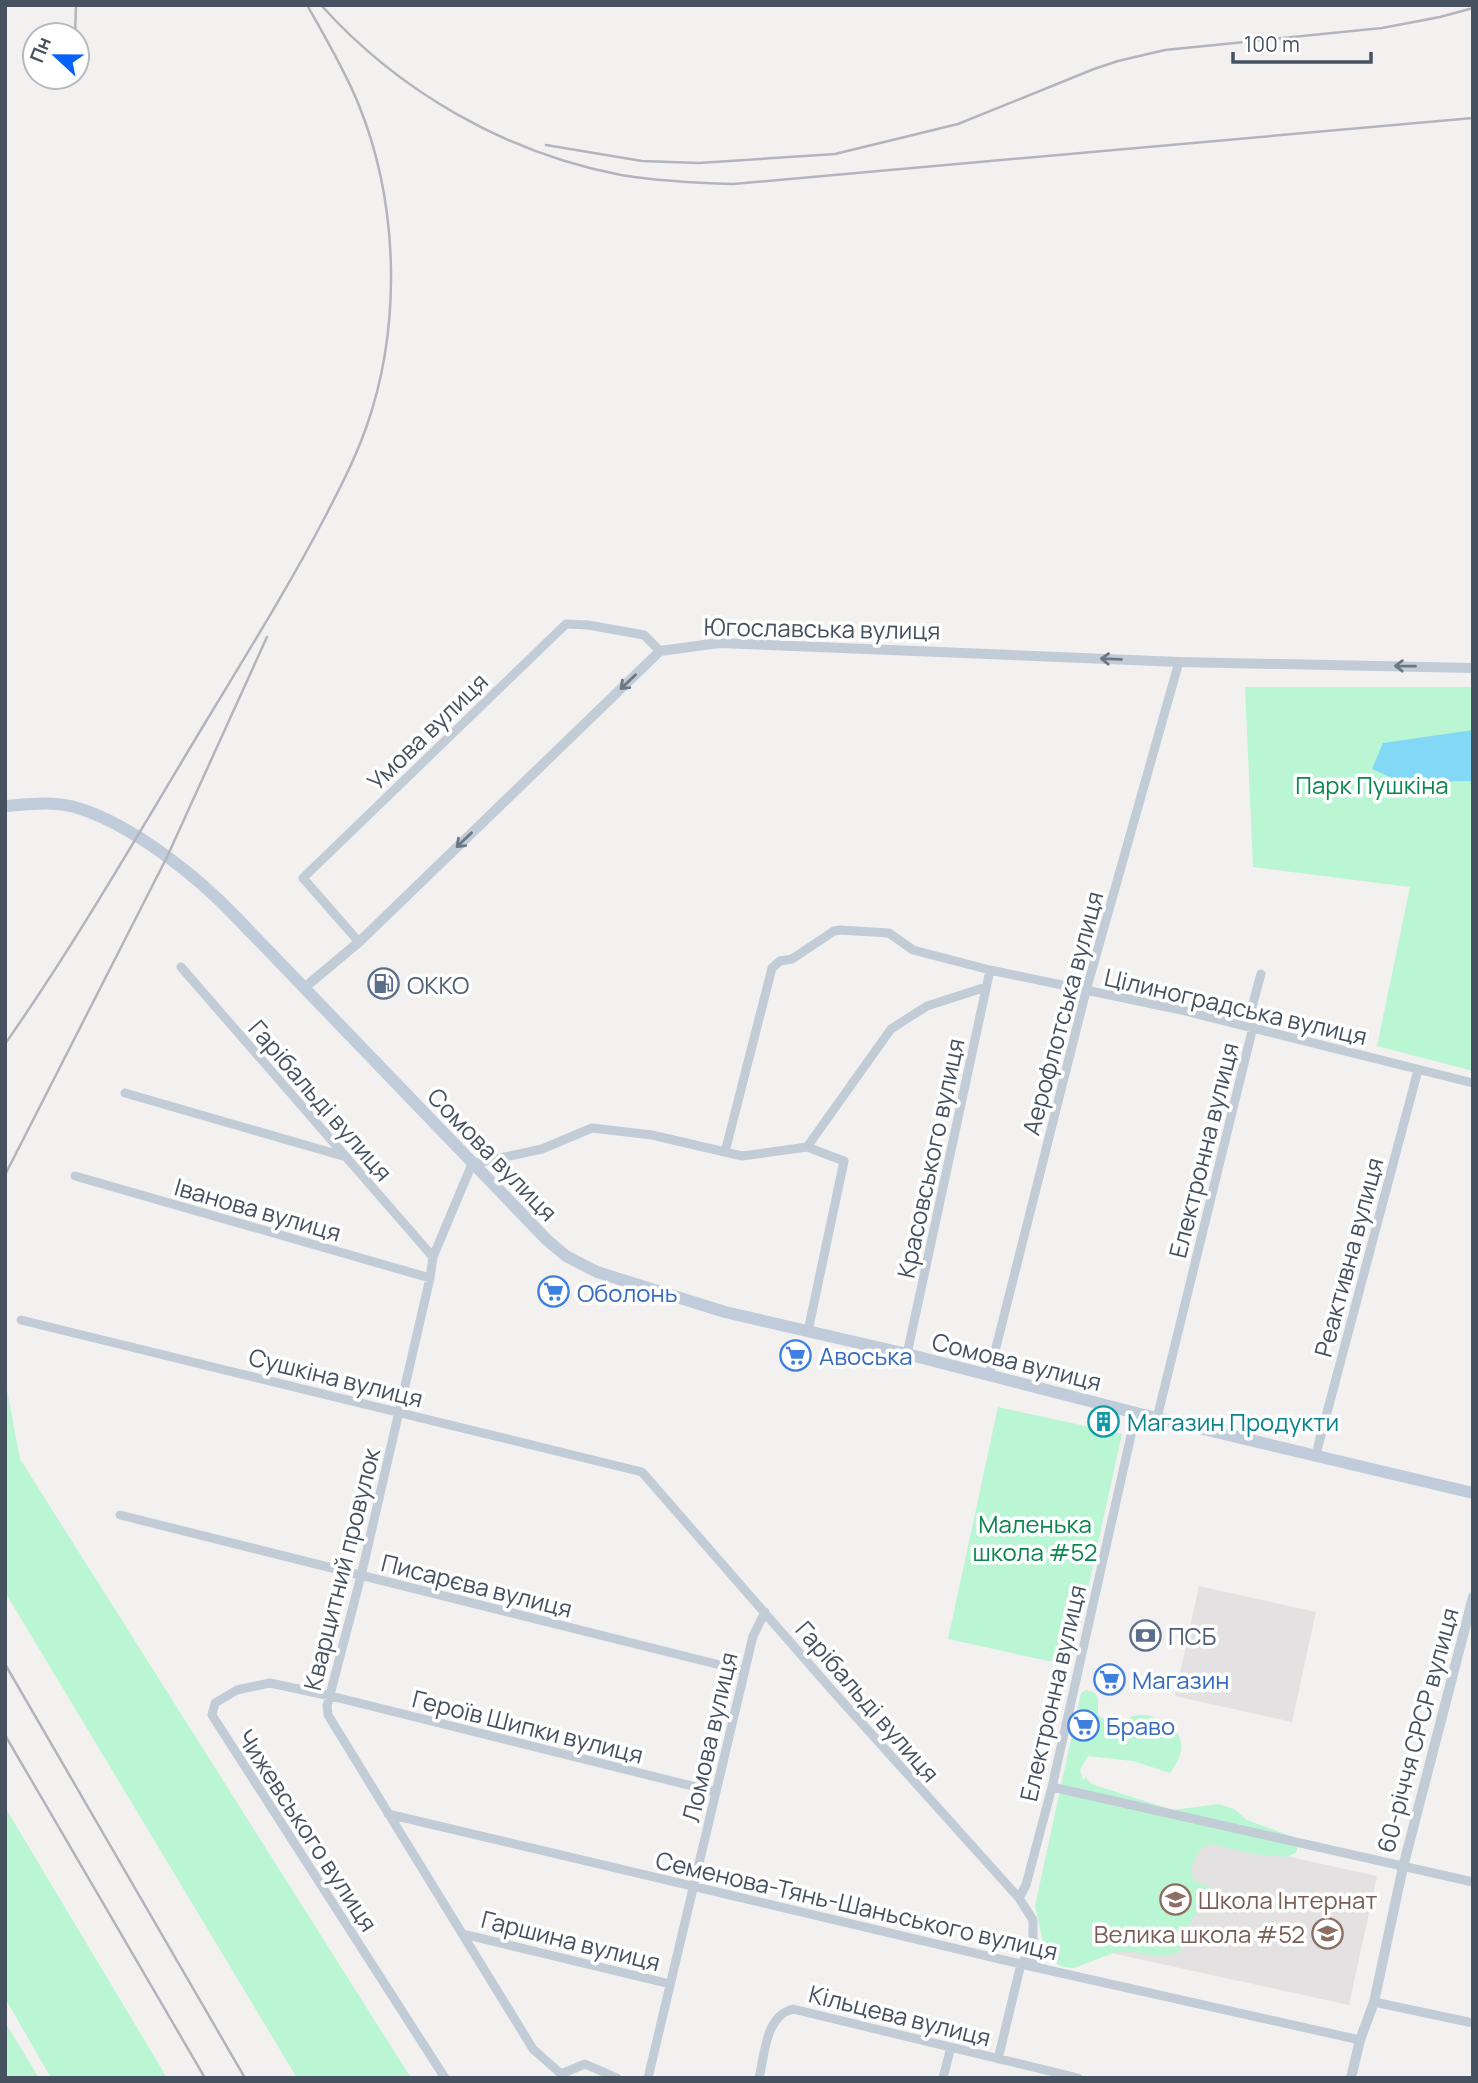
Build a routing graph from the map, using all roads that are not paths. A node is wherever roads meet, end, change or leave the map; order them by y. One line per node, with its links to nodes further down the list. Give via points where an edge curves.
1 (660, 651): 2 (street, Югославська вулиця, one-way to 1, via 719,643); 5 (street, one-way to 5); 5 (street, Умова вулиця, via 644,635 566,624 303,878)
2 (1180, 662): 3 (street, Югославська вулиця, one-way to 2); 11 (street, Аерофлотська вулиця)
3 (1473, 668)
4 (5, 806): 10 (main road, Сомова вулиця, via 45,802 80,808 136,837 194,876)
5 (359, 942): 10 (street)
6 (181, 967): 18 (street, Гарібальді вулиця)
7 (990, 970): 9 (street, Красовського вулиця); 11 (street, Цілиноградська вулиця); 17 (street, Цілиноградська вулиця, via 913,950 890,933 840,930 792,959 776,963)
8 (1261, 974): 12 (street, Електронна вулиця, via 1250,1014)
9 (986, 987): 16 (street, via 927,1006 891,1028); 25 (street, Красовського вулиця)
10 (304, 988): 19 (main road, Сомова вулиця)
11 (1086, 991): 12 (street, Цілиноградська вулиця); 26 (street, Аерофлотська вулиця)
12 (1253, 1027): 13 (street, Цілиноградська вулиця); 29 (street, Електронна вулиця)
13 (1418, 1070): 14 (street, Цілиноградська вулиця); 30 (street, Реактивна вулиця)
14 (1473, 1083)
15 (125, 1093): 18 (street)
16 (807, 1147): 17 (street, via 742,1156); 24 (street, via 844,1161)
17 (725, 1152): 19 (street, via 652,1135 592,1128 542,1149)
18 (344, 1157): 21 (street, Гарібальді вулиця)
19 (472, 1164): 21 (street, Кварцитний провулок); 24 (main road, Сомова вулиця, via 547,1240 597,1272 725,1312)
20 (75, 1176): 22 (street, Іванова вулиця)
21 (433, 1257): 22 (street, Кварцитний провулок)
22 (430, 1278): 27 (street, Кварцитний провулок)
23 (21, 1320): 27 (street, Сушкіна вулиця)
24 (808, 1331): 25 (main road, Сомова вулиця)
25 (907, 1354): 26 (main road, Сомова вулиця)
26 (989, 1375): 28 (main road, Сомова вулиця)
27 (399, 1412): 31 (street, Сушкіна вулиця); 34 (street, Кварцитний провулок)
28 (1136, 1413): 29 (main road, Сомова вулиця); 39 (street, Електронна вулиця)
29 (1157, 1418): 30 (main road, Сомова вулиця)
30 (1316, 1454): 32 (main road, Сомова вулиця)
31 (642, 1472): 36 (street, Гарібальді вулиця)
32 (1473, 1493)
33 (120, 1515): 34 (street, Писарєва вулиця)
34 (361, 1576): 37 (street, Писарєва вулиця); 38 (street, Кварцитний провулок)
35 (1473, 1597): 42 (street, 60-річчя СРСР вулиця)
36 (765, 1612): 37 (street, Ломова вулиця, via 752,1636); 45 (street, Гарібальді вулиця)
37 (744, 1671): 40 (street, Ломова вулиця)
38 (331, 1696): 40 (street, Героїв Шипки вулиця); 41 (street, Кварцитний провулок, via 328,1715); 58 (street, Чижевського вулиця, via 270,1683 237,1690 215,1703 212,1715)
39 (1052, 1787): 42 (street); 45 (street, Електронна вулиця)
40 (716, 1793): 44 (street, Ломова вулиця)
41 (388, 1814): 44 (street, Семенова-Тянь-Шаньського вулиця); 46 (street, Кварцитний провулок)
42 (1403, 1867): 43 (street); 51 (street, 60-річчя СРСР вулиця)
43 (1473, 1882)
44 (693, 1887): 48 (street, Семенова-Тянь-Шаньського вулиця); 50 (street, Ломова вулиця)
45 (1019, 1898): 47 (street, Гарібальді вулиця, via 1033,1920)
46 (463, 1934): 50 (street, Гаршина вулиця); 56 (street, Кварцитний провулок, via 533,2049)
47 (1033, 1950): 48 (street); 49 (street, Гарібальді вулиця)
48 (1021, 1964): 49 (street, Семенова-Тянь-Шаньського вулиця); 55 (street)
49 (1037, 1966): 53 (street, Семенова-Тянь-Шаньського вулиця)
50 (670, 1984): 57 (street, Ломова вулиця)
51 (1374, 2002): 52 (street); 53 (street, 60-річчя СРСР вулиця)
52 (1473, 2023)
53 (1360, 2040): 63 (street, 60-річчя СРСР вулиця)
54 (951, 2047): 55 (street, Кільцева вулиця); 60 (street, Кільцева вулиця, via 793,2009 783,2011 772,2024); 61 (street)
55 (998, 2059): 62 (street, Кільцева вулиця)
56 (557, 2076): 59 (street, Кварцитний провулок, via 585,2064)
57 (651, 2077)
58 (445, 2078)
59 (617, 2078)
60 (760, 2078)
61 (943, 2078)
62 (1078, 2078)
63 (1351, 2078)

